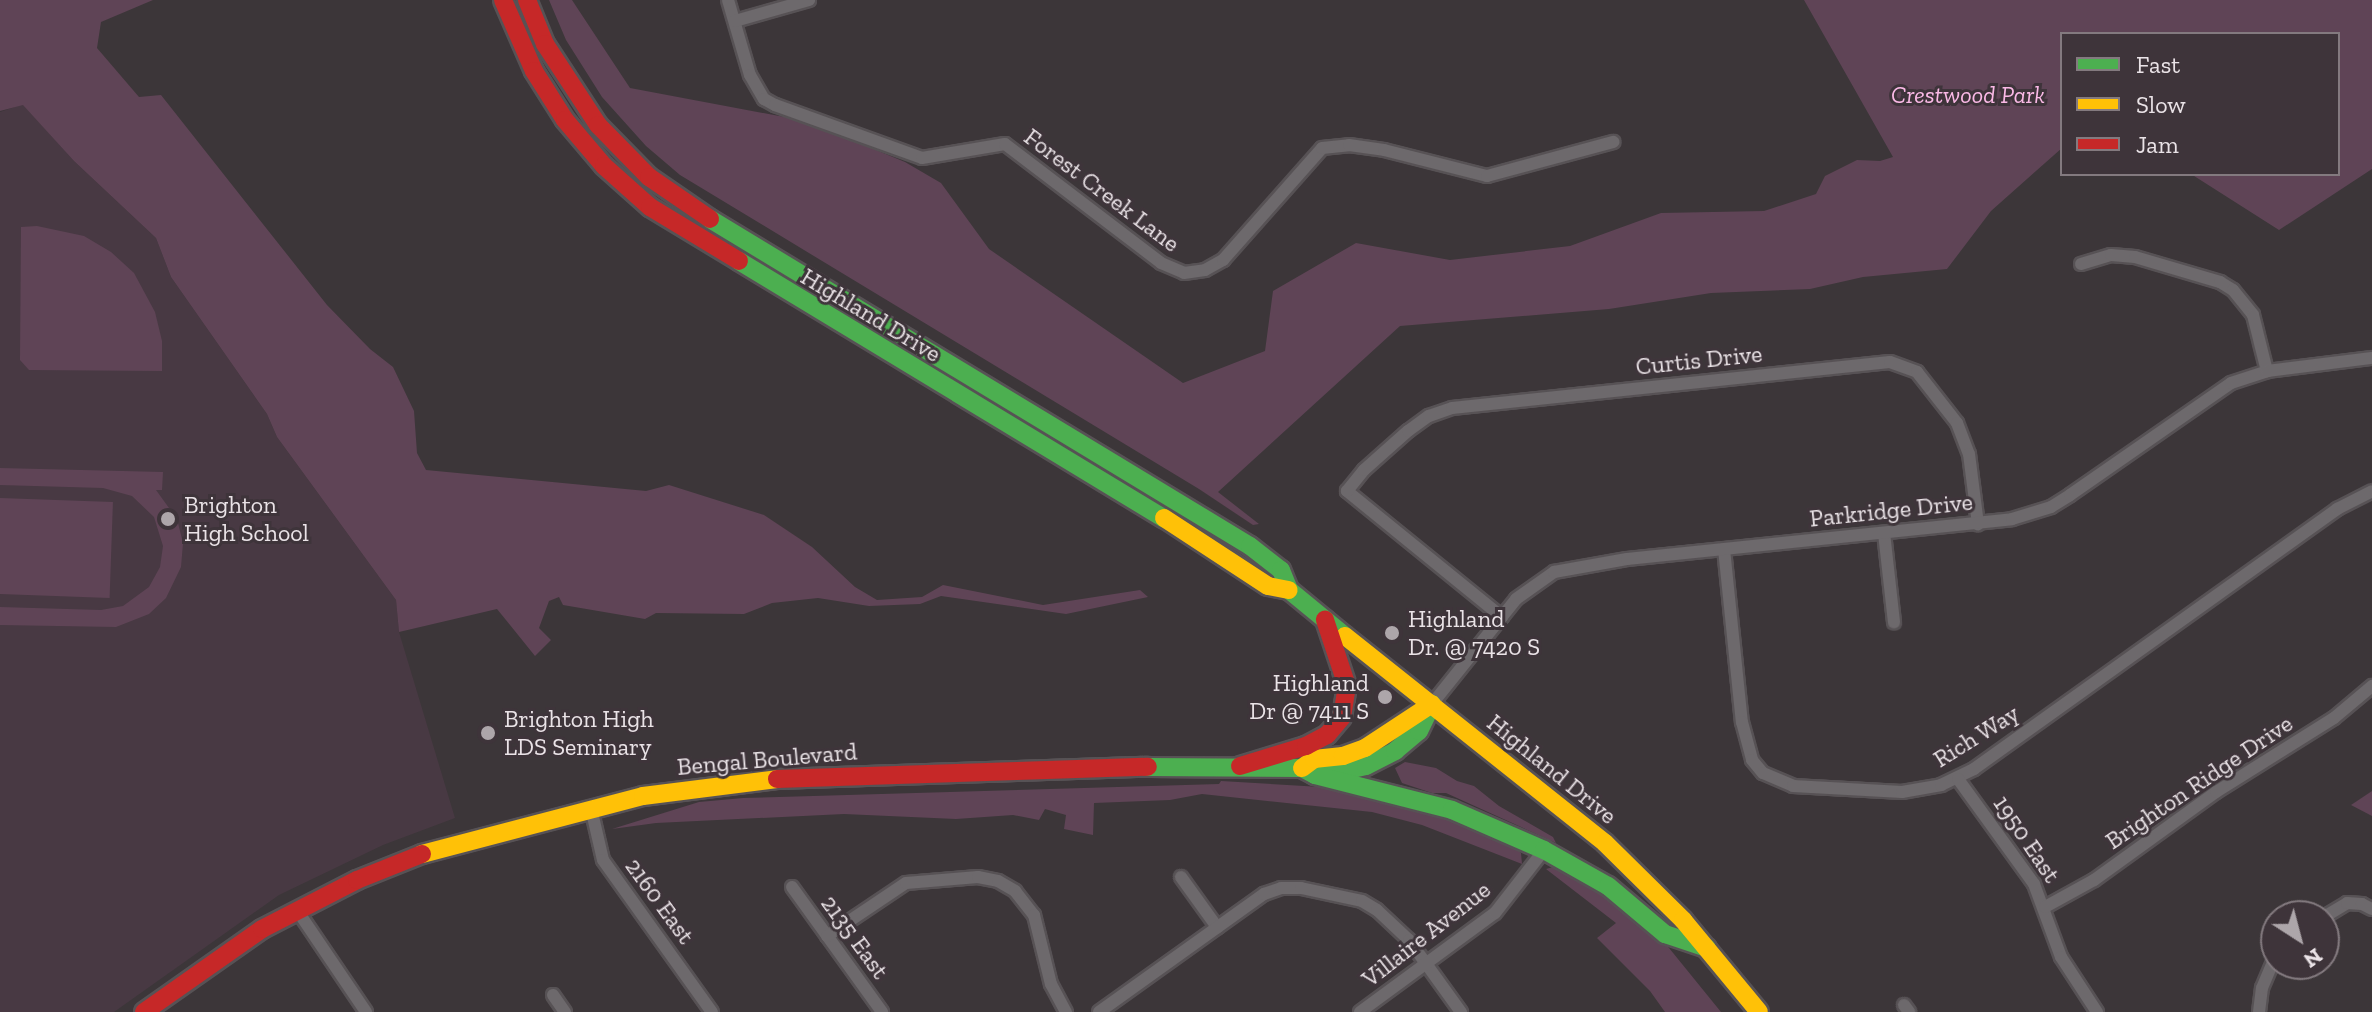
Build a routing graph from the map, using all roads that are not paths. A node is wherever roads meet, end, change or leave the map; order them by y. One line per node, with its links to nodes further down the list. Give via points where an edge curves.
1 (503, 0): 14 (main road, Highland Drive, via 520,45 565,120 604,166 650,207 1268,586)
2 (527, 0): 14 (main road, Highland Drive, via 545,44 583,106 669,193 1219,526 1281,570)
3 (728, 0): 5 (street, Forest Creek Lane)
4 (809, 0): 5 (street)
5 (735, 21): 6 (street, Forest Creek Lane, via 755,87 775,105 922,158 1005,144 1161,263 1184,273 1223,260 1322,148 1384,150 1487,176)
6 (1613, 142)
7 (2081, 264): 9 (street, via 2111,255 2135,257 2220,282 2253,315)
8 (2372, 358): 9 (street, Parkridge Drive)
9 (2267, 371): 11 (street, Parkridge Drive, via 2207,397 2051,507)
10 (2372, 491): 22 (street, Rich Way, via 2337,509)
11 (1978, 524): 12 (street, Parkridge Drive); 15 (street, Curtis Drive, via 1969,454 1957,423 1917,372 1890,362 1452,408 1408,431 1347,491)
12 (1884, 533): 13 (street, Parkridge Drive); 17 (street)
13 (1724, 549): 15 (street, Parkridge Drive, via 1554,572 1516,599); 22 (street, Rich Way, via 1745,743 1763,773 1793,786 1902,792)
14 (1289, 590): 16 (main road, Highland Drive)
15 (1502, 617): 19 (street, Parkridge Drive)
16 (1325, 620): 19 (main road, Highland Drive); 20 (main road, via 1347,686 1342,717 1327,735 1306,746)
17 (1894, 622)
18 (2372, 686): 27 (street, Brighton Ridge Drive, via 2334,718 2216,792 2094,880)
19 (1432, 704): 21 (main road, Bengal Boulevard, via 1365,748 1314,759); 33 (main road, Highland Drive, via 1605,843)
20 (1240, 766): 21 (main road, Bengal Boulevard); 23 (main road, Bengal Boulevard, via 746,781)
21 (1309, 771): 24 (main road, via 1452,810)
22 (1958, 779): 27 (street, 1950 East, via 2027,872)
23 (591, 808): 30 (main road, Bengal Boulevard, via 404,859); 40 (street, 2160 East, via 603,860)
24 (1544, 850): 33 (main road, via 1608,886 1665,934); 34 (street, Villaire Avenue, via 1495,913)
25 (1181, 877): 31 (street)
26 (792, 887): 32 (street, 2135 East)
27 (2045, 907): 47 (street, 1950 East, via 2061,957)
28 (2340, 907): 29 (street, via 2347,903)
29 (2372, 909)
30 (297, 910): 37 (main road, Bengal Boulevard); 38 (street)
31 (1217, 927): 34 (street, via 1264,894 1301,888 1362,901 1377,910); 43 (street)
32 (827, 936): 41 (street, 2135 East); 42 (street, via 906,883 978,877 998,881 1015,891 1034,915 1051,984)
33 (1707, 948): 46 (main road, Highland Drive)
34 (1426, 965): 44 (street, Villaire Avenue); 45 (street)
35 (2265, 980): 48 (street)
36 (553, 995): 39 (street)
37 (144, 1012)
38 (366, 1012)
39 (565, 1012)
40 (712, 1012)
41 (882, 1012)
42 (1066, 1012)
43 (1099, 1012)
44 (1360, 1012)
45 (1461, 1012)
46 (1759, 1012)
47 (2097, 1012)
48 (2259, 1012)

